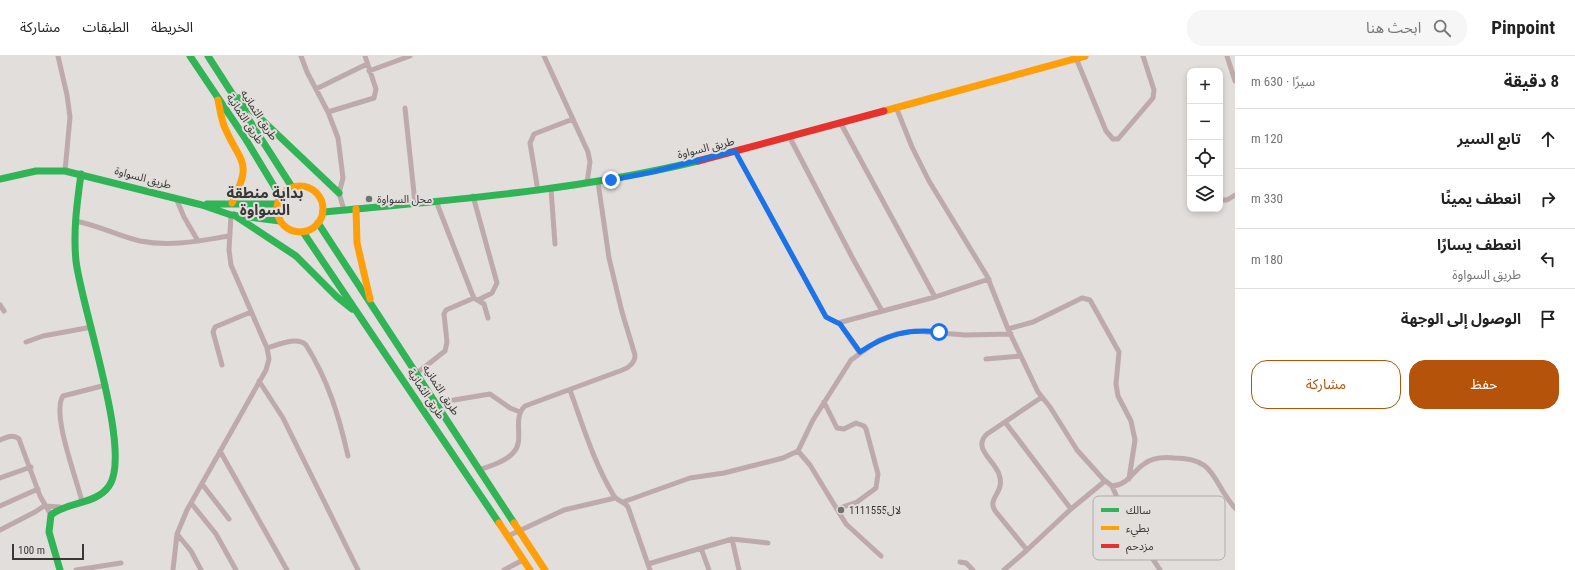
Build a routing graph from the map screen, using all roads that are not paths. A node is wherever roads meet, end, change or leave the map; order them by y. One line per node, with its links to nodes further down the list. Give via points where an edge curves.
1 (58, 56): 25 (street, via 70,117)
2 (190, 56): 17 (street, طريق الثمانية)
3 (208, 56): 16 (street, طريق الثمانيه)
4 (301, 56): 15 (street)
5 (365, 56): 12 (street)
6 (410, 56): 13 (street)
7 (544, 56): 21 (street)
8 (1085, 56): 11 (street, طريق السواوة)
9 (1143, 56): 11 (street, via 1154,90 1153,98 1118,140 1113,140 1106,131)
10 (1227, 56): 14 (street)
11 (1076, 58): 18 (street, طريق السواوة)
12 (367, 64): 13 (street); 15 (street)
13 (369, 71): 20 (street, via 376,89 374,98)
14 (1235, 81)
15 (316, 88): 20 (street)
16 (230, 91): 30 (street, طريق الثمانيه); 33 (street)
17 (217, 96): 35 (street, طريق الثمانية); 40 (street, via 224,124 245,167 242,183)
18 (896, 107): 22 (street, طريق السواوة); 55 (street, via 929,181)
19 (405, 108): 41 (street)
20 (328, 112): 33 (street, via 338,138 342,159 343,178)
21 (573, 118): 29 (street, via 589,158); 32 (street, via 531,137)
22 (840, 122): 23 (street, طريق السواوة); 56 (street)
23 (789, 136): 24 (street, طريق السواوة); 60 (street)
24 (735, 151): 28 (street, طريق السواوة, via 652,172); 65 (street, via 825,314 829,320)
25 (65, 171): 26 (street, طريق السواوة); 27 (street, طريق السواوة, via 36,171)
26 (82, 174): 37 (street, طريق السواوة); 48 (street)
27 (0, 179)
28 (598, 182): 29 (street, طريق السواوة); 77 (street, via 609,258 635,358 633,363 624,369)
29 (587, 183): 31 (street, طريق السواوة)
30 (292, 186): 35 (street); 46 (street, via 304,186 315,191 322,200)
31 (551, 189): 32 (street, طريق السواوة); 54 (street)
32 (538, 191): 36 (street, طريق السواوة)
33 (339, 193): 45 (street)
34 (1235, 195): 38 (street)
35 (280, 196): 42 (street)
36 (473, 196): 39 (street, طريق السواوة); 57 (street, via 497,283 492,293)
37 (176, 198): 43 (street, طريق السواوة); 53 (street)
38 (1223, 200)
39 (436, 201): 41 (street, طريق السواوة); 57 (street)
40 (232, 203): 42 (street); 43 (street)
41 (415, 203): 44 (street, طريق السواوة)
42 (277, 204): 49 (street)
43 (202, 205): 47 (street, طريق السواوة)
44 (356, 209): 45 (street, طريق السواوة); 59 (street, via 357,243)
45 (344, 210): 46 (street, طريق السواوة)
46 (323, 212): 50 (street)
47 (233, 215): 49 (street, طريق السواوة); 52 (street); 63 (street, via 296,256 321,278 341,301)
48 (75, 221): 53 (street, via 141,241 178,244); 66 (street, via 76,262)
49 (280, 221): 51 (street, via 290,230)
50 (318, 223): 51 (street); 59 (street, طريق الثمانيه)
51 (303, 232): 63 (street, طريق الثمانية)
52 (229, 236): 53 (street); 62 (street, via 231,265)
53 (198, 241)
54 (555, 244)
55 (989, 280): 56 (street); 67 (street)
56 (935, 297): 60 (street)
57 (476, 299): 64 (street, via 484,304); 74 (street, via 447,308 444,314 447,342 445,352)
58 (0, 305): 61 (street)
59 (372, 305): 74 (street, طريق الثمانيه)
60 (882, 310): 65 (street)
61 (4, 311)
62 (251, 312): 69 (street); 73 (street, via 215,327 213,332)
63 (357, 312): 111 (street, طريق الثمانية)
64 (488, 318)
65 (838, 323): 70 (street)
66 (92, 327): 68 (street, via 43,336); 76 (street)
67 (1009, 331): 70 (street, via 970,335 914,331 887,336); 71 (street); 90 (street, via 1082,298 1090,300 1119,352 1116,384 1118,396 1130,421 1135,440)
68 (26, 342)
69 (267, 348): 75 (street, via 269,359); 86 (street, via 296,341 306,345 329,387)
70 (860, 352): 79 (street, via 851,360)
71 (1021, 356): 72 (street); 78 (street)
72 (986, 359)
73 (222, 365)
74 (417, 373): 80 (street, طريق الثمانيه)
75 (260, 381): 84 (street); 128 (street, via 283,418)
76 (106, 386): 97 (street, via 113,431 115,475 105,492 94,499); 97 (street, via 63,396 59,402 63,439)
77 (570, 390): 81 (street, via 525,406); 96 (street, via 595,458)
78 (1042, 397): 82 (street); 91 (street, via 1077,450)
79 (824, 402): 85 (street); 104 (street, via 837,428 844,429 856,423 864,426 878,474 876,488 873,491 857,502)
80 (436, 403): 81 (street, via 490,394); 88 (street, طريق الثمانيه)
81 (520, 412): 88 (street, via 518,442 514,452 505,459)
82 (1005, 422): 105 (street); 115 (street, via 983,438 980,446 995,465 1001,481 1001,488 993,500 992,507)
83 (0, 440): 87 (street, via 11,436 19,439)
84 (220, 451): 92 (street); 127 (street)
85 (798, 451): 98 (street, via 783,458 724,473 690,478); 104 (street, via 810,465)
86 (348, 456)
87 (31, 467): 89 (street); 94 (street)
88 (479, 470): 109 (street, طريق الثمانيه)
89 (0, 478)
90 (1129, 479): 93 (street); 103 (street, via 1151,460 1197,460 1209,468)
91 (1105, 481): 93 (street); 105 (street)
92 (202, 484): 99 (street); 107 (street)
93 (1112, 486): 95 (street)
94 (38, 489): 100 (street); 101 (street)
95 (1116, 496)
96 (615, 498): 98 (street); 109 (street, via 564,510)
97 (82, 502): 102 (street)
98 (623, 502): 121 (street, via 628,507)
99 (191, 504): 110 (street); 126 (street, via 216,534)
100 (0, 506)
101 (44, 506): 102 (street); 106 (street); 108 (street)
102 (60, 507): 106 (street)
103 (1235, 508)
104 (837, 509): 116 (street, via 850,529)
105 (1071, 509): 115 (street)
106 (50, 515): 122 (street, via 49,532)
107 (229, 519)
108 (0, 530)
109 (520, 530): 111 (street); 131 (street, طريق الثمانيه)
110 (177, 534): 124 (street); 125 (street, via 191,551)
111 (508, 536): 117 (street, طريق الثمانية)
112 (732, 539): 113 (street); 114 (street); 134 (street)
113 (768, 543)
114 (701, 548): 121 (street); 133 (street)
115 (1027, 550): 136 (street)
116 (881, 556)
117 (524, 560): 129 (street); 130 (street, طريق الثمانية)
118 (1153, 560): 137 (street)
119 (960, 562): 135 (street, via 966,563)
120 (121, 563): 123 (street)
121 (648, 564): 132 (street)
122 (60, 570)
123 (76, 570)
124 (173, 570)
125 (201, 570)
126 (236, 570)
127 (288, 570)
128 (358, 570)
129 (504, 570)
130 (530, 570)
131 (545, 570)
132 (650, 570)
133 (709, 570)
134 (739, 570)
135 (973, 570)
136 (1004, 570)
137 (1160, 570)

